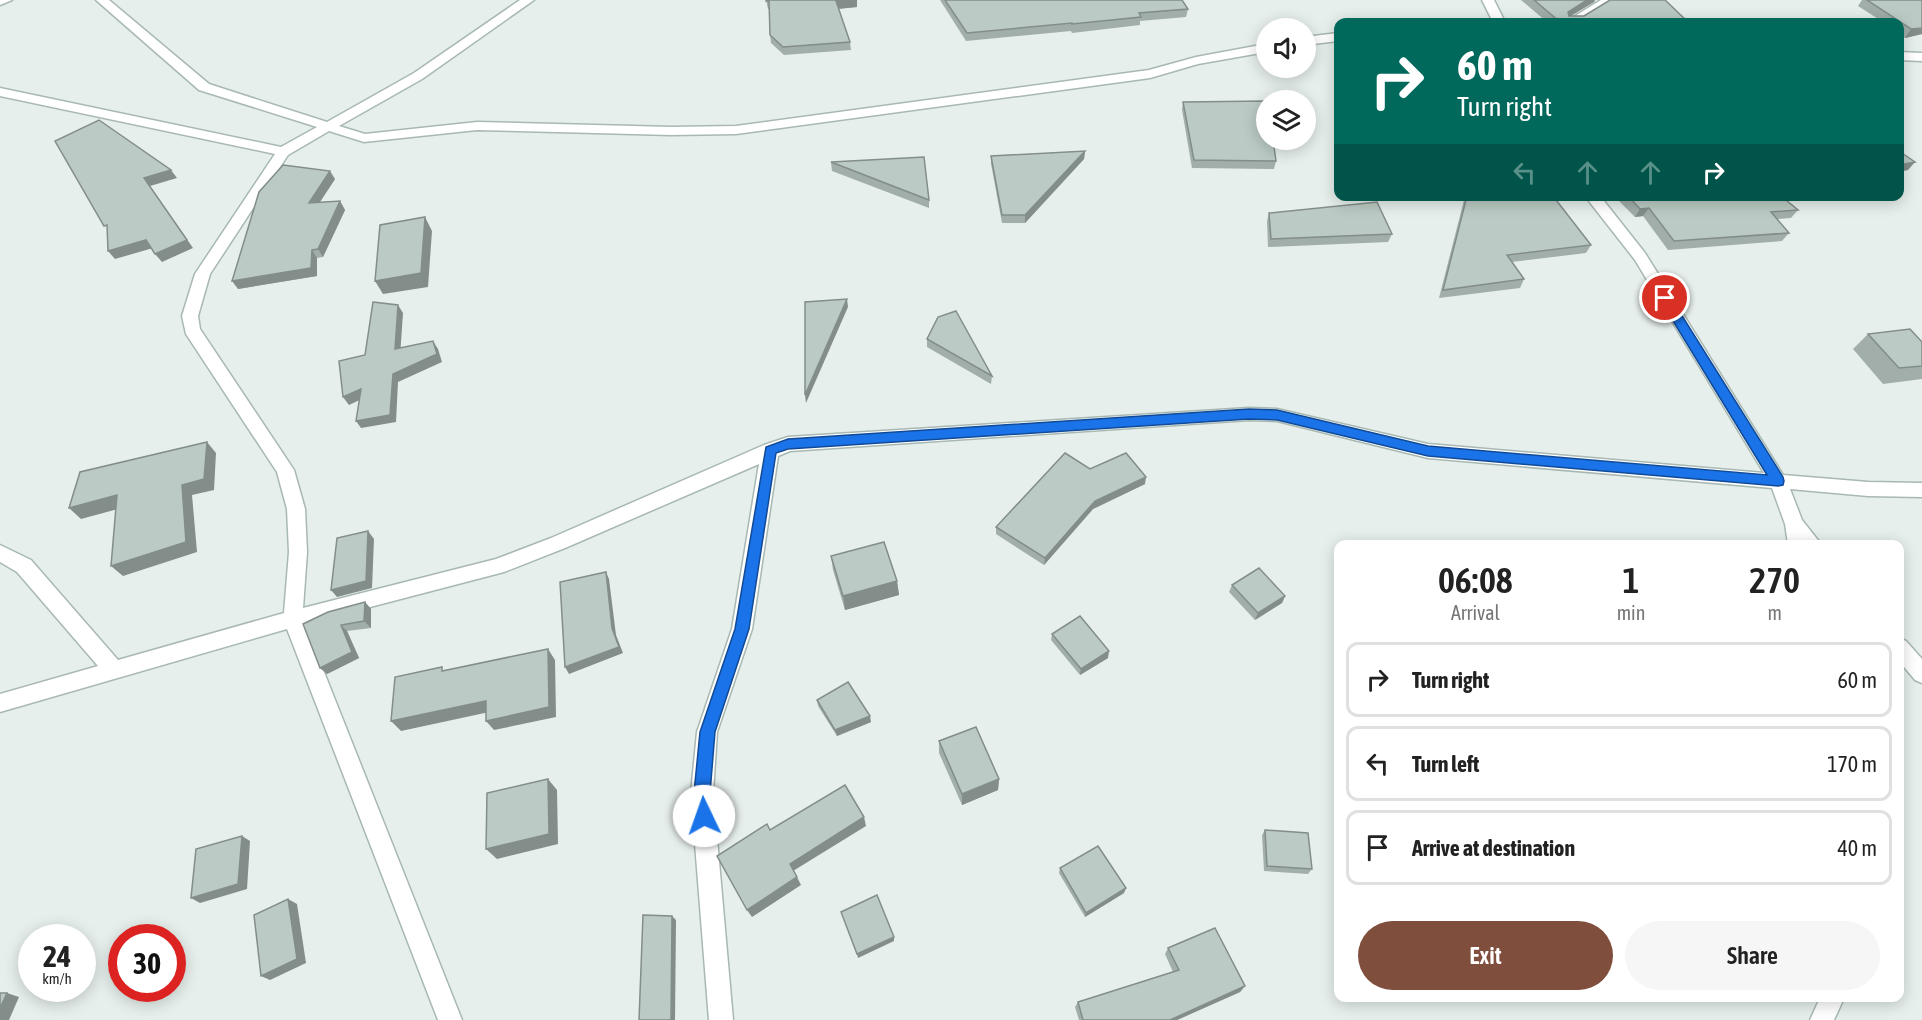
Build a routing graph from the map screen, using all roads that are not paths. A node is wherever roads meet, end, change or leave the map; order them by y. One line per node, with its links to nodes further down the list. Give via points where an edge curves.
1 (6, 0): 6 (street)
2 (102, 0): 15 (street, via 204,87)
3 (528, 0): 15 (street, via 418,76)
4 (1488, 0): 7 (street)
5 (1610, 0): 8 (street)
6 (0, 1)
7 (1497, 18)
8 (1578, 18)
9 (1334, 37): 10 (street)
10 (1316, 40)
11 (1256, 50): 15 (street, via 1150,74 736,130 685,133 475,126 364,138)
12 (1904, 56): 13 (street)
13 (1922, 57)
14 (0, 92): 16 (street)
15 (330, 126): 16 (street)
16 (283, 152): 25 (street, via 203,274 190,316 192,330 285,470 296,509 298,552)
17 (1596, 201): 19 (street, via 1640,257)
18 (770, 450): 19 (street, via 788,444 1249,414 1277,415 1428,451); 25 (street, via 496,566); 32 (street, via 742,629 707,732 702,793)
19 (1778, 481): 20 (street); 21 (street)
20 (1922, 490)
21 (1794, 524): 22 (street); 23 (street)
22 (1796, 540)
23 (1808, 540)
24 (0, 553): 27 (street, via 24,566)
25 (293, 619): 27 (street); 31 (street)
26 (1904, 653): 28 (street)
27 (114, 670): 29 (street)
28 (1922, 674)
29 (0, 703)
30 (1830, 1002): 33 (street)
31 (450, 1020)
32 (721, 1020)
33 (1822, 1020)

